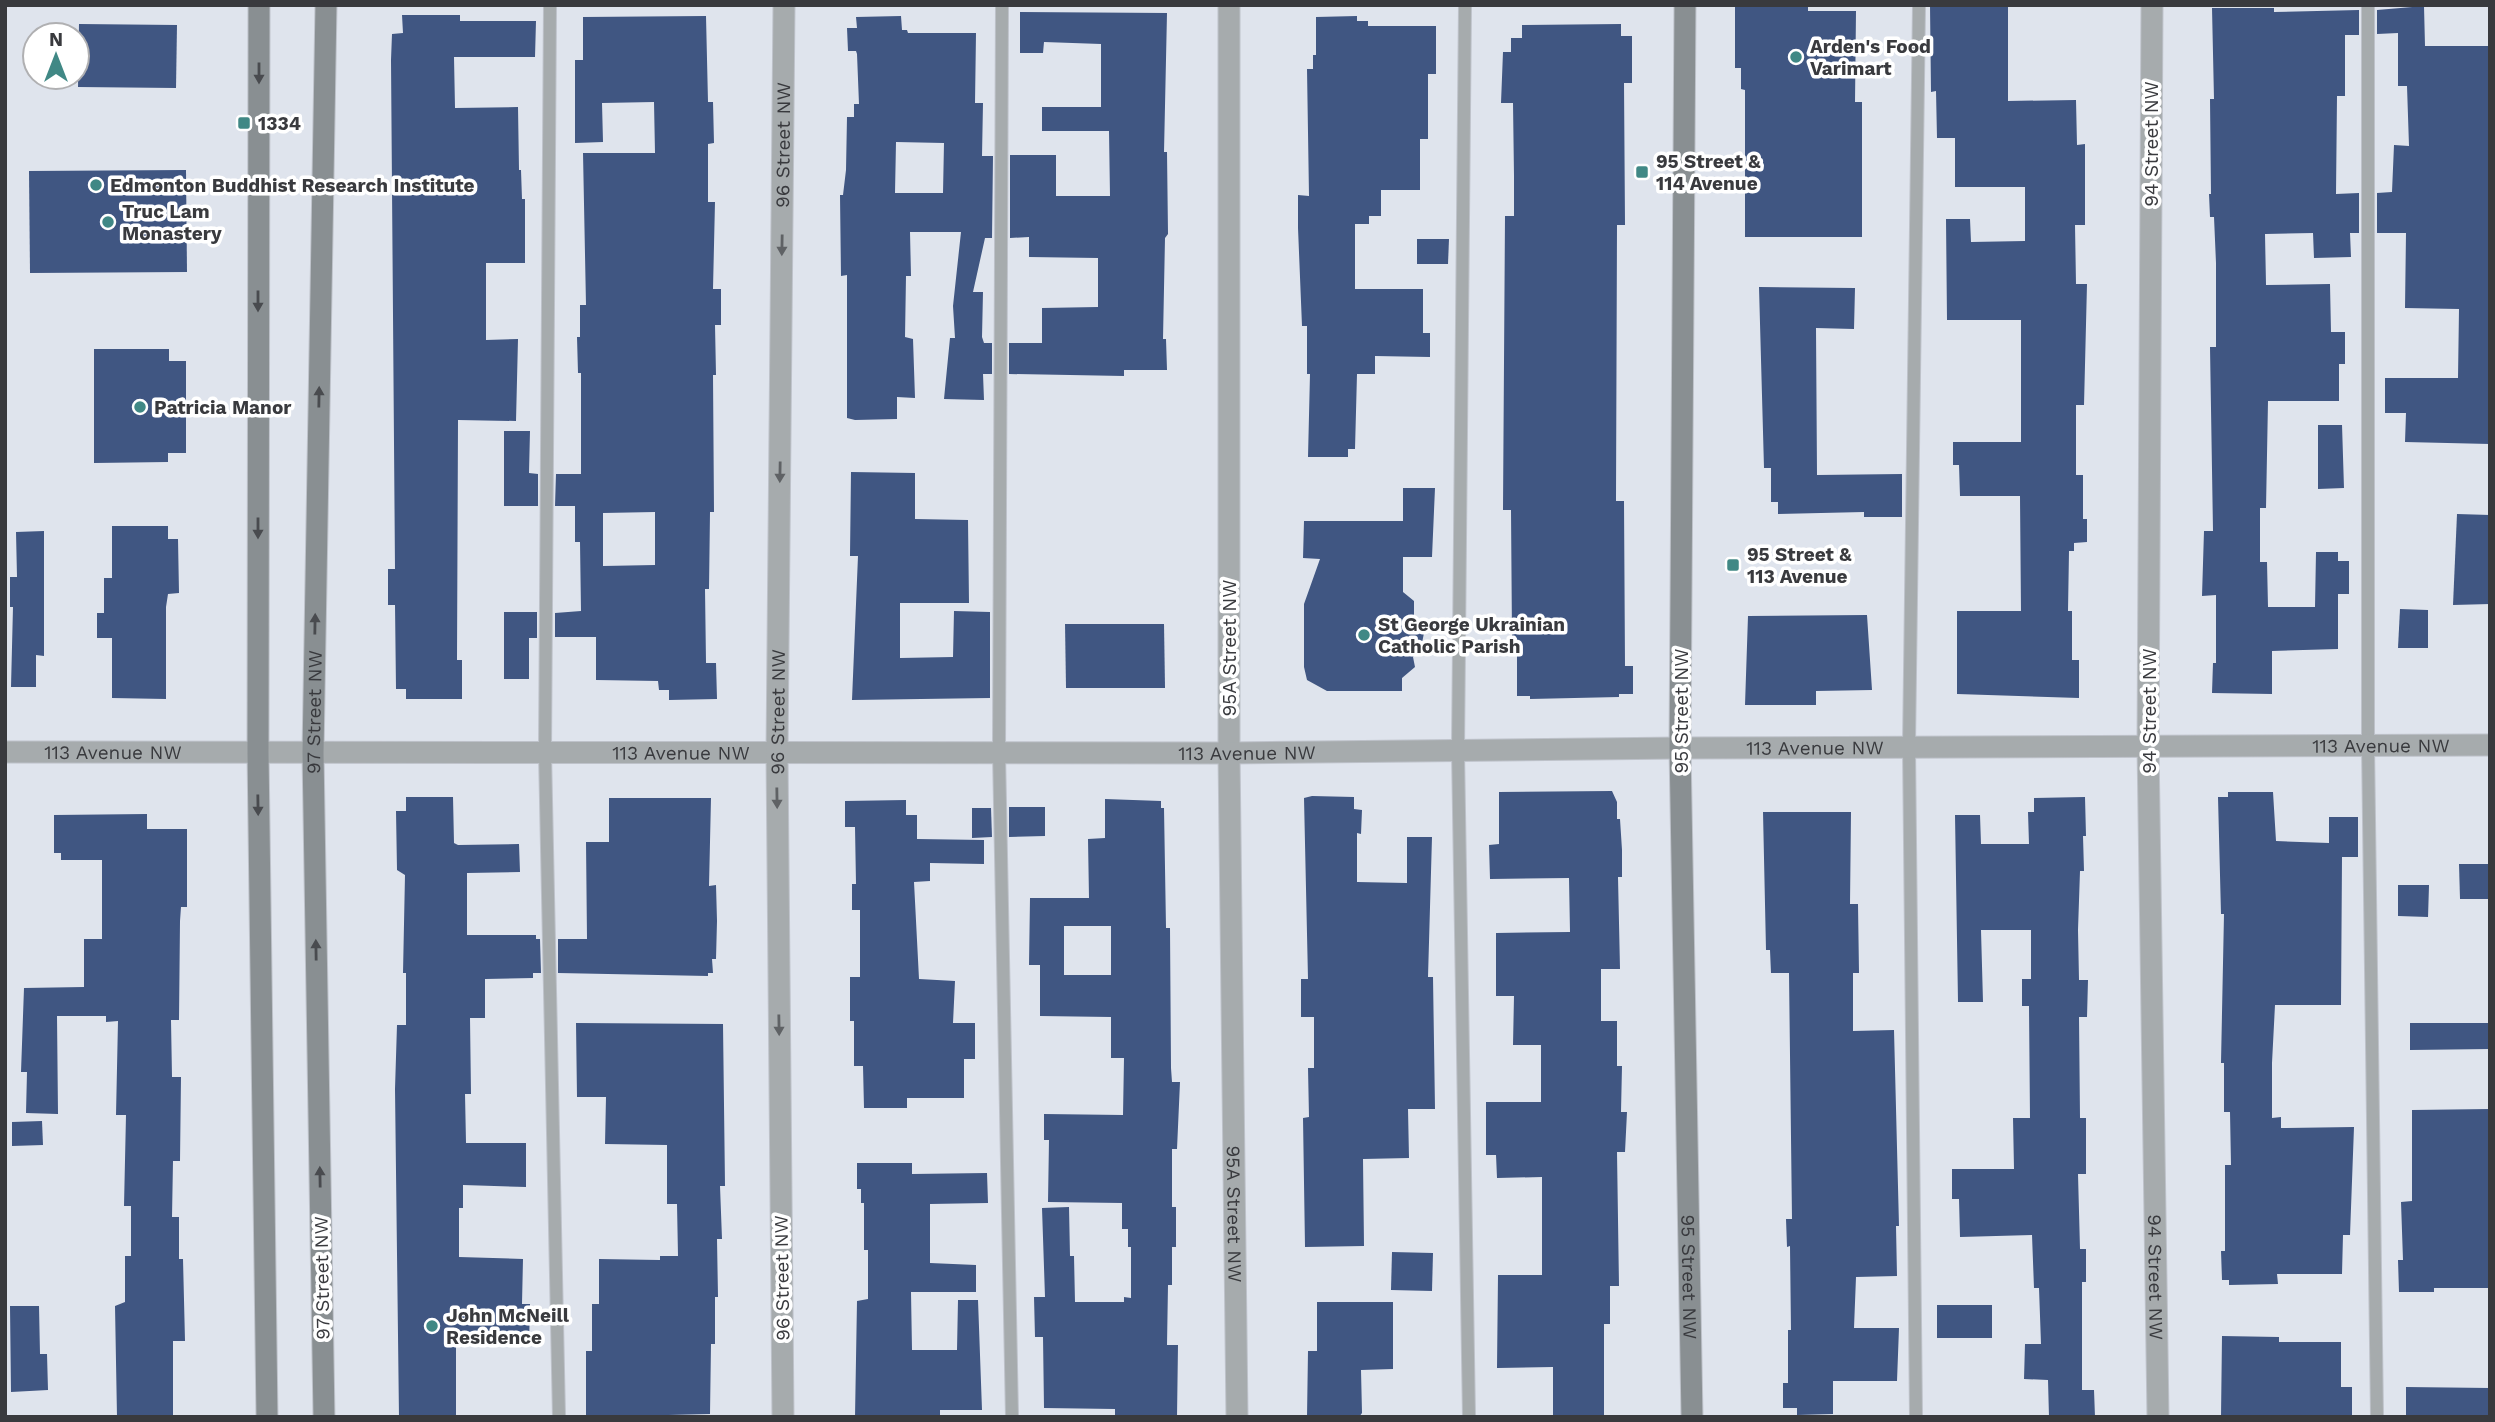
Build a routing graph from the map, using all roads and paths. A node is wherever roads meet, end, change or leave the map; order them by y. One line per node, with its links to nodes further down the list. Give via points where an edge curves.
1 (259, 5): 19 (main road, one-way to 19)
2 (326, 5): 20 (main road, 97 Street NW, one-way to 2)
3 (550, 5): 21 (lane)
4 (784, 5): 22 (street, 96 Street NW, one-way to 22)
5 (1002, 5): 23 (lane)
6 (1229, 5): 24 (street, 95A Street NW)
7 (1465, 5): 17 (lane)
8 (1685, 5): 16 (main road, 95 Street NW)
9 (1919, 5): 14 (lane)
10 (2152, 5): 15 (street, 94 Street NW)
11 (2368, 5): 12 (lane)
12 (2368, 745): 13 (street, 113 Avenue NW); 15 (street, 113 Avenue NW); 35 (lane)
13 (2490, 745)
14 (1909, 746): 15 (street, 113 Avenue NW); 16 (street, 113 Avenue NW); 33 (lane)
15 (2148, 746): 34 (street, 94 Street NW)
16 (1680, 748): 17 (street, 113 Avenue NW); 32 (main road, 95 Street NW)
17 (1458, 751): 24 (street, 113 Avenue NW); 31 (lane)
18 (5, 752): 19 (street, 113 Avenue NW)
19 (258, 753): 20 (street, 113 Avenue NW); 25 (main road, one-way to 25)
20 (313, 753): 21 (street, 113 Avenue NW); 26 (main road, 97 Street NW, one-way to 20)
21 (545, 753): 22 (street, 113 Avenue NW); 27 (lane)
22 (777, 753): 23 (street, 113 Avenue NW); 28 (street, 96 Street NW, one-way to 28)
23 (999, 753): 24 (street, 113 Avenue NW); 29 (lane)
24 (1229, 753): 30 (street, 95A Street NW)
25 (267, 1417)
26 (324, 1417)
27 (559, 1417)
28 (783, 1417)
29 (1012, 1417)
30 (1237, 1417)
31 (1469, 1417)
32 (1692, 1417)
33 (1916, 1417)
34 (2158, 1417)
35 (2377, 1417)

